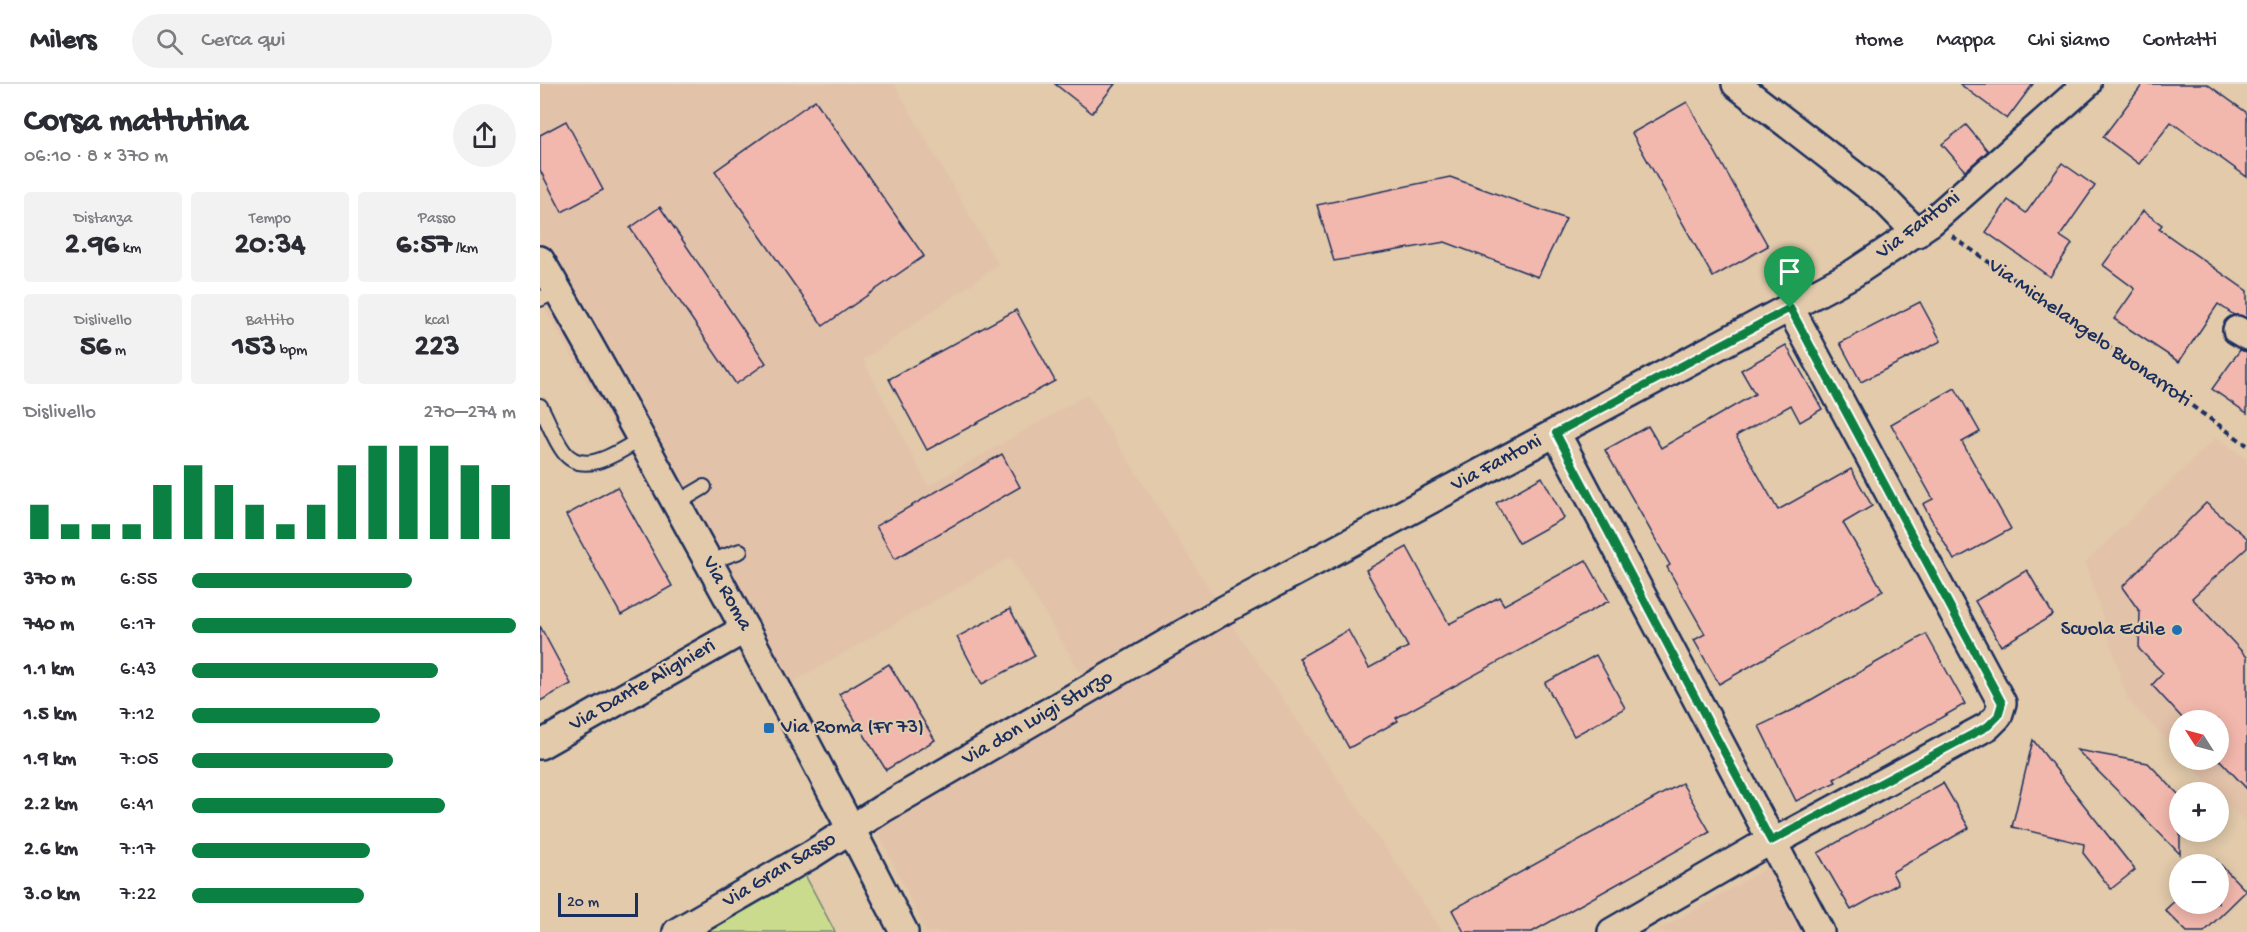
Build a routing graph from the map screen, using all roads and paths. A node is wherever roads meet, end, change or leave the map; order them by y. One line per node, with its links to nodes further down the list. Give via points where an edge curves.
1 (1736, 84): 3 (street)
2 (2077, 87): 3 (street, Via Fantoni)
3 (1924, 227): 6 (street, Via Fantoni, via 1854,273); 10 (path, Via Michelangelo Buonarroti)
4 (540, 260): 5 (street, Via Roma)
5 (549, 294): 9 (street, Via Roma)
6 (1790, 308): 8 (street, Via Fantoni); 19 (street, via 2002,703 1998,716 1988,726)
7 (540, 406): 9 (lane, via 565,453 577,462 593,463)
8 (1556, 433): 15 (street, Via Fantoni); 19 (street)
9 (641, 439): 12 (street, Via Roma)
10 (2247, 445)
11 (704, 487): 12 (lane)
12 (677, 503): 14 (street, Via Roma)
13 (740, 551): 14 (lane)
14 (709, 562): 16 (street, Via Roma)
15 (1224, 610): 18 (street, Via don Luigi Sturzo)
16 (746, 628): 17 (street, Via Dante Alighieri); 18 (street, Via Roma)
17 (540, 745)
18 (852, 827): 20 (street, Via Gran Sasso); 21 (street, Via Roma)
19 (1771, 841): 22 (street); 23 (street)
20 (677, 932)
21 (904, 932)
22 (1612, 932)
23 (1820, 932)

